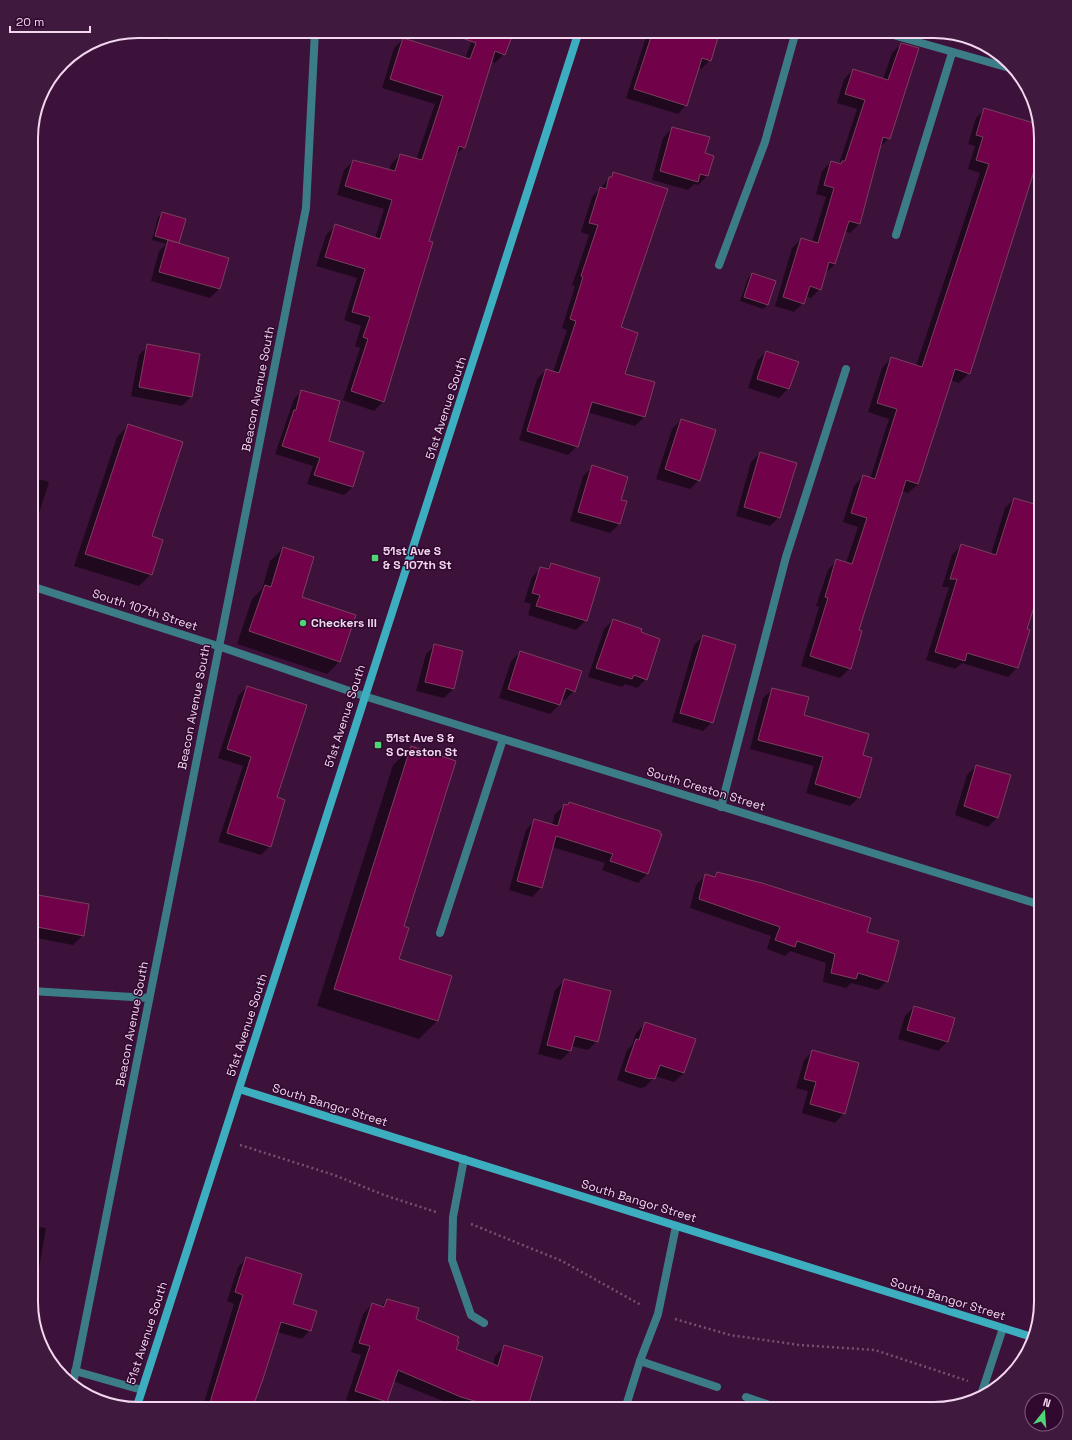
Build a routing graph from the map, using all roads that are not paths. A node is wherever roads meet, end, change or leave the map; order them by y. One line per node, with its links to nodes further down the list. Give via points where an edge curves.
1 (315, 38): 11 (street, Beacon Avenue South, via 306,208)
2 (577, 38): 12 (street, 51st Avenue South)
3 (794, 38): 8 (street, via 765,142)
4 (902, 38): 5 (street)
5 (952, 53): 6 (street); 7 (street)
6 (1005, 67)
7 (896, 235)
8 (719, 265)
9 (846, 369): 14 (street, via 786,557)
10 (38, 588): 11 (street, South 107th Street)
11 (218, 646): 12 (street, South 107th Street); 18 (street, Beacon Avenue South)
12 (364, 696): 13 (street, South Creston Street); 19 (street, 51st Avenue South)
13 (503, 739): 14 (street, South Creston Street); 16 (street)
14 (721, 807): 15 (street, South Creston Street)
15 (1034, 903)
16 (440, 933)
17 (38, 991): 18 (street)
18 (149, 998): 26 (street, Beacon Avenue South)
19 (239, 1089): 20 (street, South Bangor Street); 30 (street, 51st Avenue South)
20 (464, 1159): 21 (street, South Bangor Street); 22 (street, via 453,1217 452,1260 472,1315)
21 (676, 1226): 23 (street, South Bangor Street); 25 (street, via 658,1314)
22 (484, 1322)
23 (1003, 1328): 24 (street, South Bangor Street); 29 (street)
24 (1028, 1336)
25 (640, 1361): 28 (street); 33 (street)
26 (75, 1371): 27 (street, Beacon Avenue South); 30 (street)
27 (74, 1378)
28 (717, 1387)
29 (983, 1389)
30 (142, 1390): 32 (street, 51st Avenue South)
31 (746, 1397): 34 (street)
32 (138, 1402)
33 (627, 1402)
34 (761, 1402)

